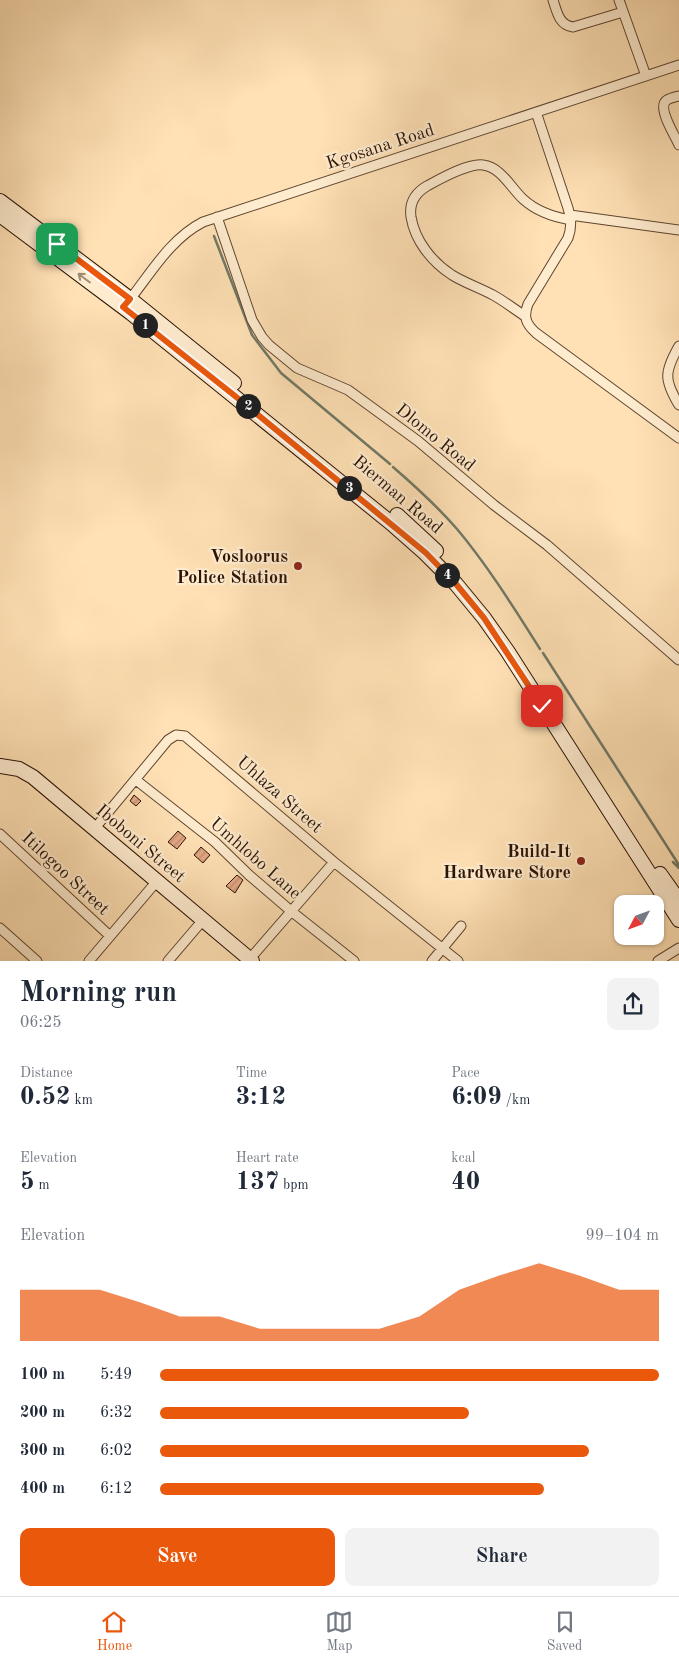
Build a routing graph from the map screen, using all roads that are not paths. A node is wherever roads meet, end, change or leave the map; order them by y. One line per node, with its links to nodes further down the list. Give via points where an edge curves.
1 (553, 0): 3 (street, via 560,20 573,27)
2 (619, 0): 3 (street)
3 (623, 12): 5 (street)
4 (679, 65): 5 (street, Kgosana Road)
5 (646, 76): 7 (street, Kgosana Road)
6 (679, 96): 8 (street, via 666,100 662,106)
7 (536, 112): 11 (street, Kgosana Road); 12 (street)
8 (679, 145)
9 (0, 201): 14 (main road, Bierman Road)
10 (0, 215): 14 (main road, one-way to 10)
11 (217, 217): 14 (street, Kgosana Road, via 182,235); 19 (street, Dlomo Road, via 252,320 269,345 297,368 348,390 411,436 494,506 547,545)
12 (570, 218): 13 (street); 15 (street, via 568,238 528,304); 15 (street, via 555,217 534,207 496,171 484,165 468,168 422,189 410,206 414,230 430,256 453,275)
13 (679, 230)
14 (126, 303): 25 (main road, Bierman Road, via 397,515 447,561 501,627); 31 (main road, Bierman Road, via 391,523 456,584 508,652)
15 (525, 316): 18 (street, via 536,333)
16 (679, 346): 17 (street, via 673,356 668,386)
17 (679, 406)
18 (679, 438)
19 (679, 660)
20 (0, 766): 22 (main road, Iboboni Street, via 19,769 33,777)
21 (136, 780): 22 (street, Uhlaza Street); 24 (street, Uhlaza Street, via 168,740 176,735 185,736); 29 (street, Umhlobo Lane, via 215,842)
22 (95, 828): 26 (main road, Iboboni Street)
23 (0, 834): 34 (street, Itilogoo Street)
24 (334, 862): 29 (street); 36 (street, Uhlaza Street)
25 (658, 870): 27 (main road); 28 (main road, Bierman Road)
26 (157, 881): 30 (main road, Iboboni Street); 34 (street)
27 (679, 890)
28 (679, 901)
29 (291, 911): 37 (street); 41 (street, Umhlobo Lane)
30 (203, 920): 37 (main road, Iboboni Street); 40 (street)
31 (679, 920)
32 (461, 926): 36 (street)
33 (0, 928): 38 (street)
34 (110, 936): 39 (street)
35 (679, 948): 44 (street)
36 (443, 949): 42 (street); 43 (street, Uhlaza Street)
37 (250, 960)
38 (37, 961)
39 (89, 961)
40 (168, 961)
41 (354, 961)
42 (432, 961)
43 (458, 961)
44 (658, 961)

